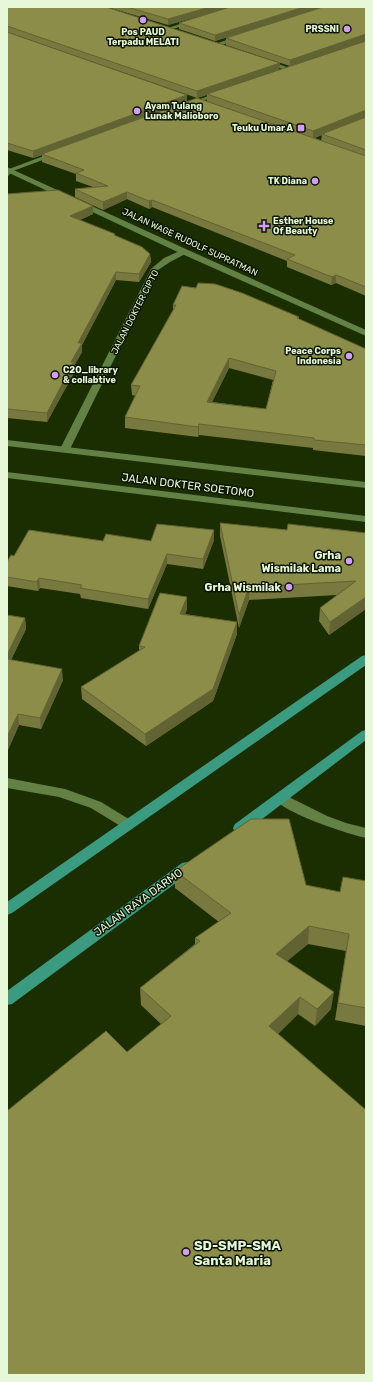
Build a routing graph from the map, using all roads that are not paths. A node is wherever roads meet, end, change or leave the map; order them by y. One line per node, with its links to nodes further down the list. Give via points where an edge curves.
1 (202, 19): 3 (street)
2 (160, 27): 3 (street)
3 (168, 29): 4 (street)
4 (181, 34)
5 (247, 35): 7 (street)
6 (208, 43): 7 (street)
7 (215, 45): 8 (street)
8 (223, 47)
9 (260, 60): 11 (street)
10 (297, 68): 11 (street)
11 (290, 70): 12 (street)
12 (276, 75)
13 (232, 90): 15 (street)
14 (181, 97): 15 (street)
15 (196, 102): 16 (street); 17 (street)
16 (203, 104)
17 (181, 107)
18 (60, 152): 19 (street)
19 (8, 171): 20 (street, JALAN WAGE RUDOLF SUPRATMAN)
20 (185, 252): 21 (street, JALAN WAGE RUDOLF SUPRATMAN); 23 (street, JALAN DOKTER CIPTO, via 155,269)
21 (366, 333)
22 (7, 443): 23 (street, JALAN DOKTER SOETOMO)
23 (65, 449): 25 (street, JALAN DOKTER SOETOMO)
24 (7, 475): 26 (street, JALAN DOKTER SOETOMO)
25 (366, 485)
26 (366, 519)
27 (366, 659): 31 (main road)
28 (366, 734): 30 (main road)
29 (7, 783): 31 (street, via 60,792 96,805)
30 (281, 798): 32 (street, via 313,817); 33 (main road)
31 (127, 826): 35 (main road)
32 (366, 833)
33 (230, 836)
34 (198, 859): 36 (main road, JALAN RAYA DARMO)
35 (7, 909)
36 (7, 999)

